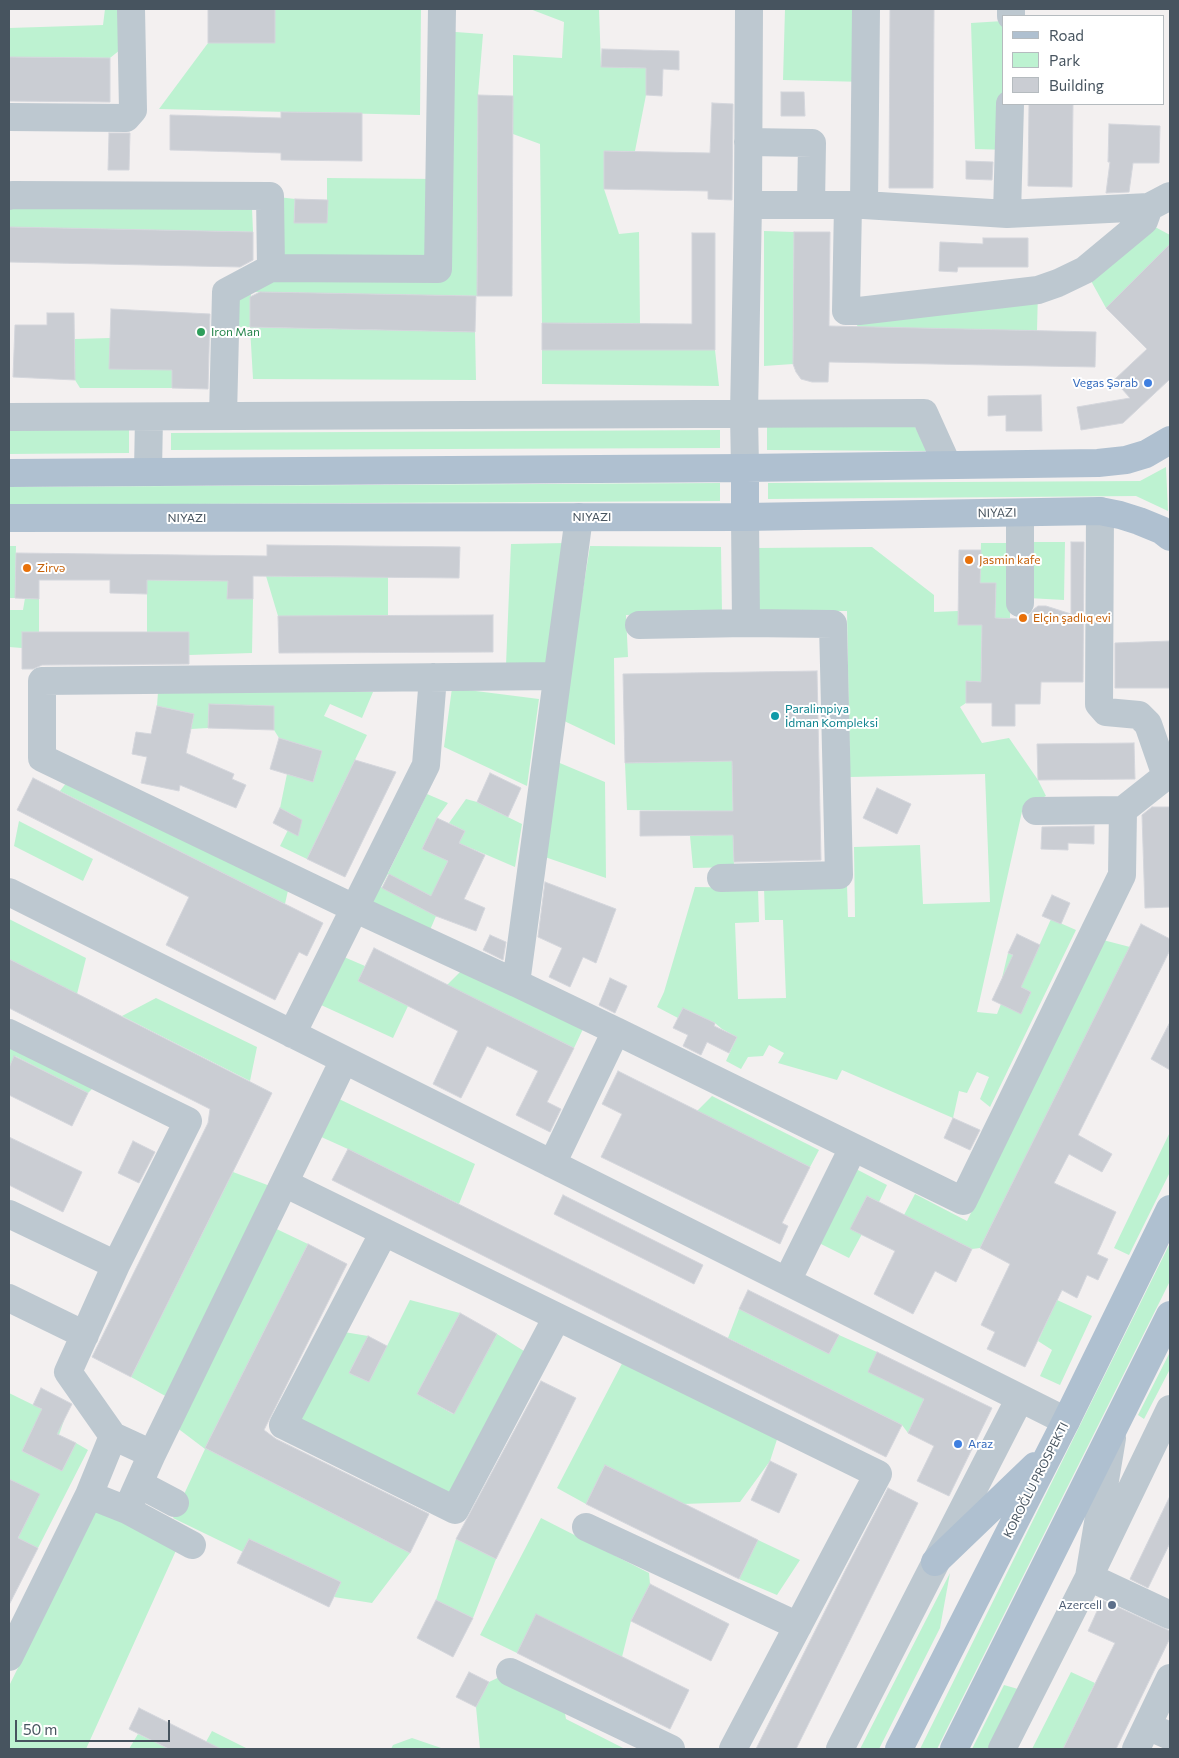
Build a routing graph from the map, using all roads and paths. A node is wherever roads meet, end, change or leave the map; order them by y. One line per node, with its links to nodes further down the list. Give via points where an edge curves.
1 (131, 9): 6 (street, via 132,110 126,118)
2 (442, 9): 14 (street, via 438,269)
3 (749, 9): 7 (street)
4 (866, 9): 12 (street)
5 (1010, 105): 13 (street)
6 (9, 117)
7 (748, 142): 10 (street); 11 (street, via 812,143)
8 (9, 196): 14 (street, via 270,196)
9 (1160, 202): 12 (street, via 1144,221 1084,270 1038,290 846,311); 13 (street)
10 (748, 205): 11 (street); 15 (street)
11 (811, 205): 12 (street)
12 (856, 205): 13 (street)
13 (1007, 214)
14 (271, 268): 17 (street, via 226,292)
15 (744, 414): 17 (street); 20 (street, via 924,413); 21 (street)
16 (149, 416): 17 (street); 18 (street); 22 (street)
17 (223, 416)
18 (9, 417)
19 (1170, 440): 20 (main road, via 1146,454 1126,460)
20 (947, 464): 21 (main road)
21 (745, 468): 22 (main road); 26 (main road)
22 (148, 471): 23 (main road)
23 (9, 472)
24 (1100, 511): 25 (main road, NIYAZI); 29 (main road, NIYAZI, via 1139,521); 35 (street, via 1099,704 1106,712 1139,715 1148,724)
25 (1020, 513): 26 (main road, NIYAZI); 30 (street)
26 (745, 517): 28 (main road, NIYAZI); 31 (street)
27 (9, 518): 28 (main road, NIYAZI)
28 (579, 518): 33 (street)
29 (1170, 537)
30 (1020, 603)
31 (746, 623): 32 (street); 38 (street, via 833,624 839,875)
32 (640, 625)
33 (557, 676): 34 (street); 41 (street)
34 (433, 677): 40 (street, via 426,765); 40 (street, via 42,682 42,758)
35 (1168, 775): 37 (street)
36 (1036, 810): 37 (street)
37 (1123, 810): 46 (street, via 1122,874 963,1201)
38 (721, 878)
39 (9, 892): 44 (street)
40 (354, 908): 41 (street); 44 (street)
41 (516, 982): 42 (street)
42 (616, 1031): 46 (street); 47 (street)
43 (9, 1033): 52 (street, via 188,1121)
44 (292, 1034): 45 (street)
45 (344, 1060): 47 (street); 48 (street)
46 (853, 1148): 53 (street)
47 (552, 1164): 53 (street)
48 (284, 1183): 51 (street); 64 (street)
49 (1170, 1209): 59 (main road, KOROĞLU PROSPEKTI)
50 (9, 1214): 52 (street)
51 (384, 1232): 56 (street); 56 (street, via 283,1425 455,1510)
52 (116, 1264): 57 (street)
53 (786, 1281): 58 (street)
54 (9, 1298): 57 (street)
55 (1170, 1315): 61 (main road)
56 (557, 1317): 76 (street, via 878,1474)
57 (85, 1334): 62 (street, via 68,1372)
58 (1020, 1398): 59 (street); 72 (street)
59 (1066, 1421): 63 (main road, KOROĞLU PROSPEKTI)
60 (1168, 1421): 67 (street); 73 (street)
61 (1114, 1429): 67 (street); 74 (main road)
62 (113, 1436): 64 (street); 66 (street)
63 (1051, 1451): 72 (main road); 84 (main road, KOROĞLU PROSPEKTI)
64 (152, 1454): 65 (street)
65 (139, 1484): 68 (street); 69 (street)
66 (89, 1495): 69 (street); 77 (street)
67 (1102, 1502): 73 (street); 74 (street)
68 (175, 1503)
69 (127, 1510): 71 (street)
70 (586, 1527): 76 (street)
71 (192, 1545)
72 (935, 1562): 83 (street)
73 (1089, 1577): 75 (street); 86 (street)
74 (1035, 1587): 85 (main road)
75 (1170, 1615)
76 (798, 1626): 82 (street)
77 (9, 1657)
78 (510, 1672): 81 (street)
79 (1169, 1684): 80 (street)
80 (1151, 1737)
81 (671, 1749)
82 (733, 1749)
83 (840, 1749)
84 (899, 1749)
85 (954, 1749)
86 (1002, 1749)

